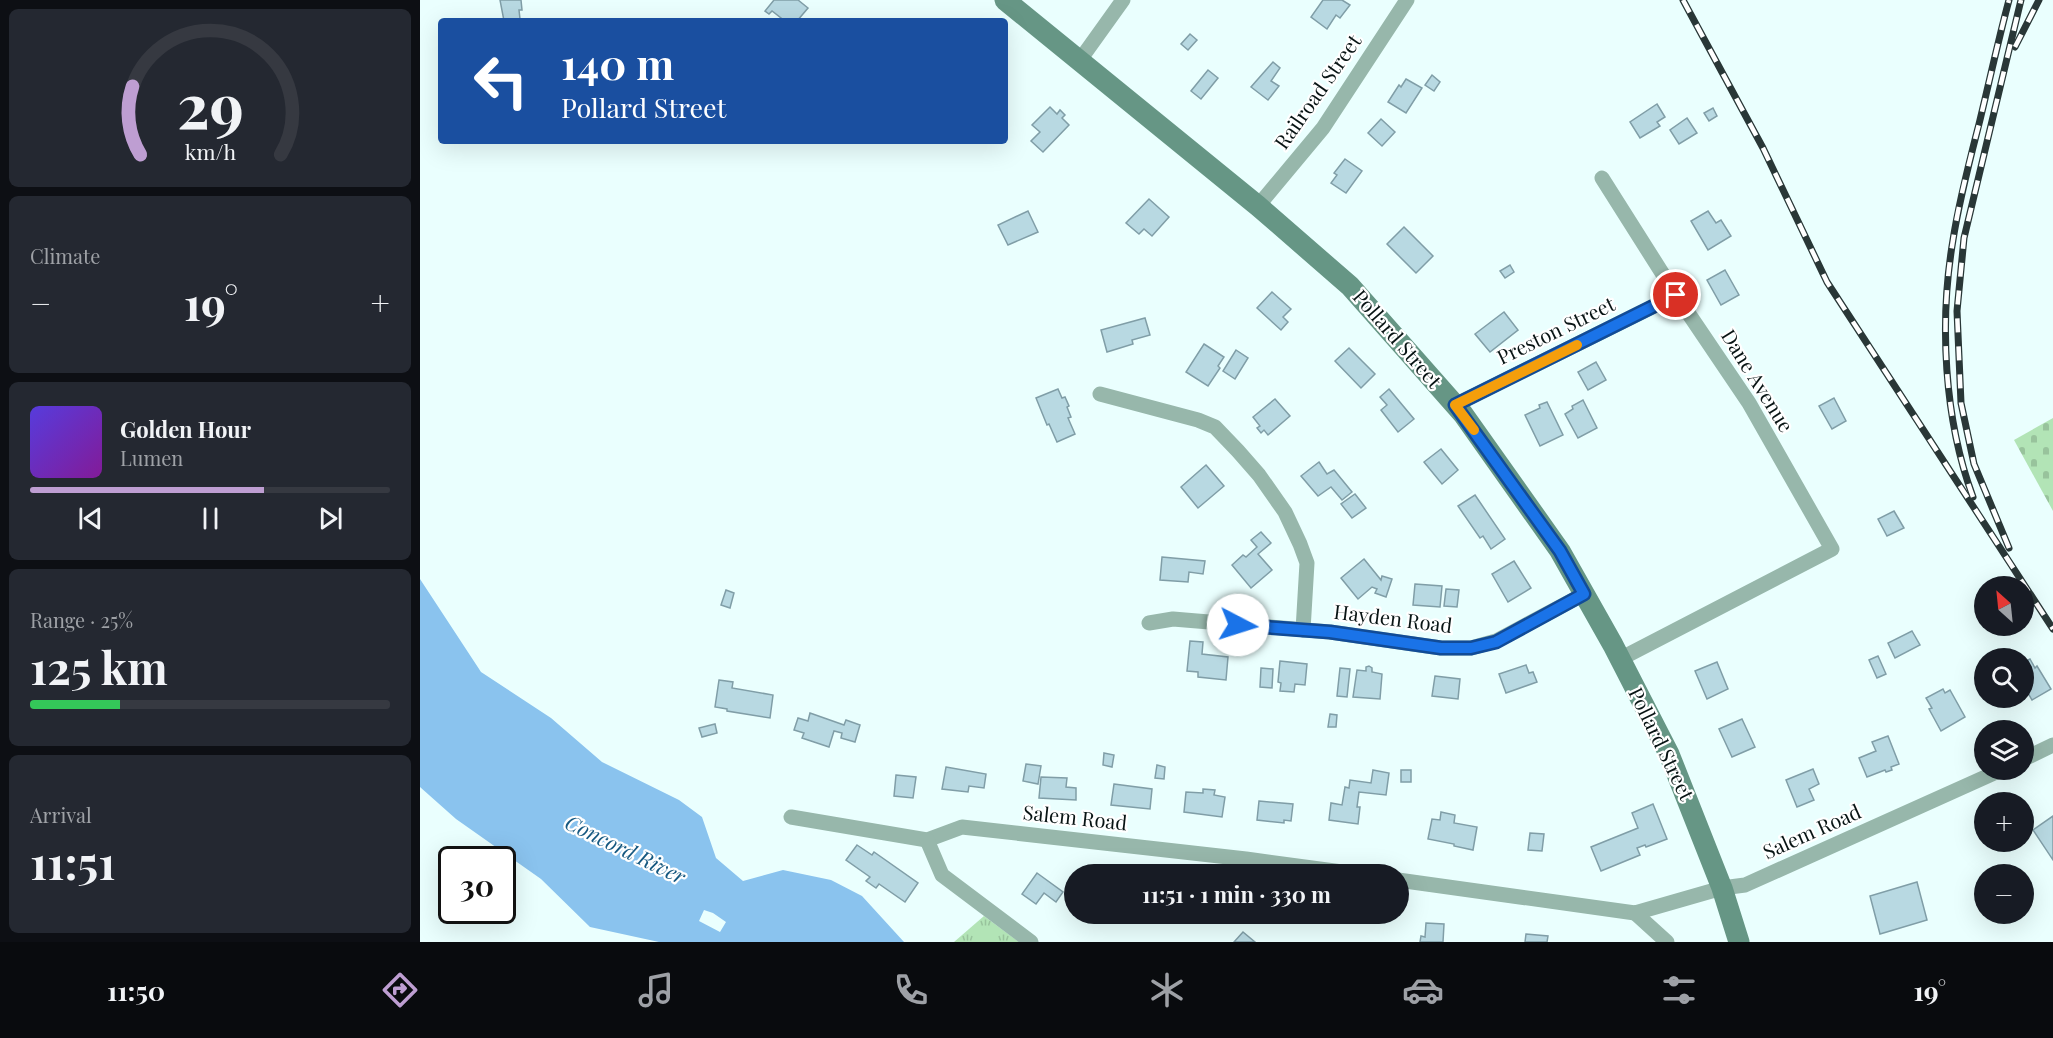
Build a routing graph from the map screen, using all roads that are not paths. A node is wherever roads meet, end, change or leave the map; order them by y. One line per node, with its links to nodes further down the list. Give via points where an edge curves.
1 (1005, 0): 4 (main road, Pollard Street)
2 (1122, 0): 4 (street)
3 (1407, 0): 6 (street, Railroad Street, via 1323,128)
4 (1080, 60): 6 (main road, Pollard Street)
5 (1602, 178): 7 (street, Dane Avenue)
6 (1258, 206): 9 (main road, Pollard Street, via 1350,286)
7 (1676, 295): 9 (street, Preston Street); 13 (street, Dane Avenue, via 1749,403 1832,549)
8 (1100, 394): 12 (street, via 1215,427 1245,459 1285,512 1307,563)
9 (1455, 405): 10 (main road, Pollard Street, via 1560,551)
10 (1584, 594): 12 (street, Hayden Road, via 1496,642 1471,648 1441,648); 13 (main road, Pollard Street)
11 (1149, 623): 12 (street, Hayden Road, via 1173,619)
12 (1303, 630)
13 (1620, 659): 21 (main road, Pollard Street, via 1669,754)
14 (2053, 745): 15 (street)
15 (2034, 754)
16 (1979, 780): 21 (street, Salem Road, via 1745,885)
17 (791, 817): 18 (street, Salem Road)
18 (927, 840): 19 (street, Salem Road, via 962,827); 23 (street, via 942,875)
19 (1283, 864)
20 (1409, 882): 22 (street, Salem Road)
21 (1722, 888): 22 (street, Salem Road); 25 (main road, Pollard Street)
22 (1635, 914): 24 (street)
23 (1031, 942)
24 (1667, 942)
25 (1739, 942)

